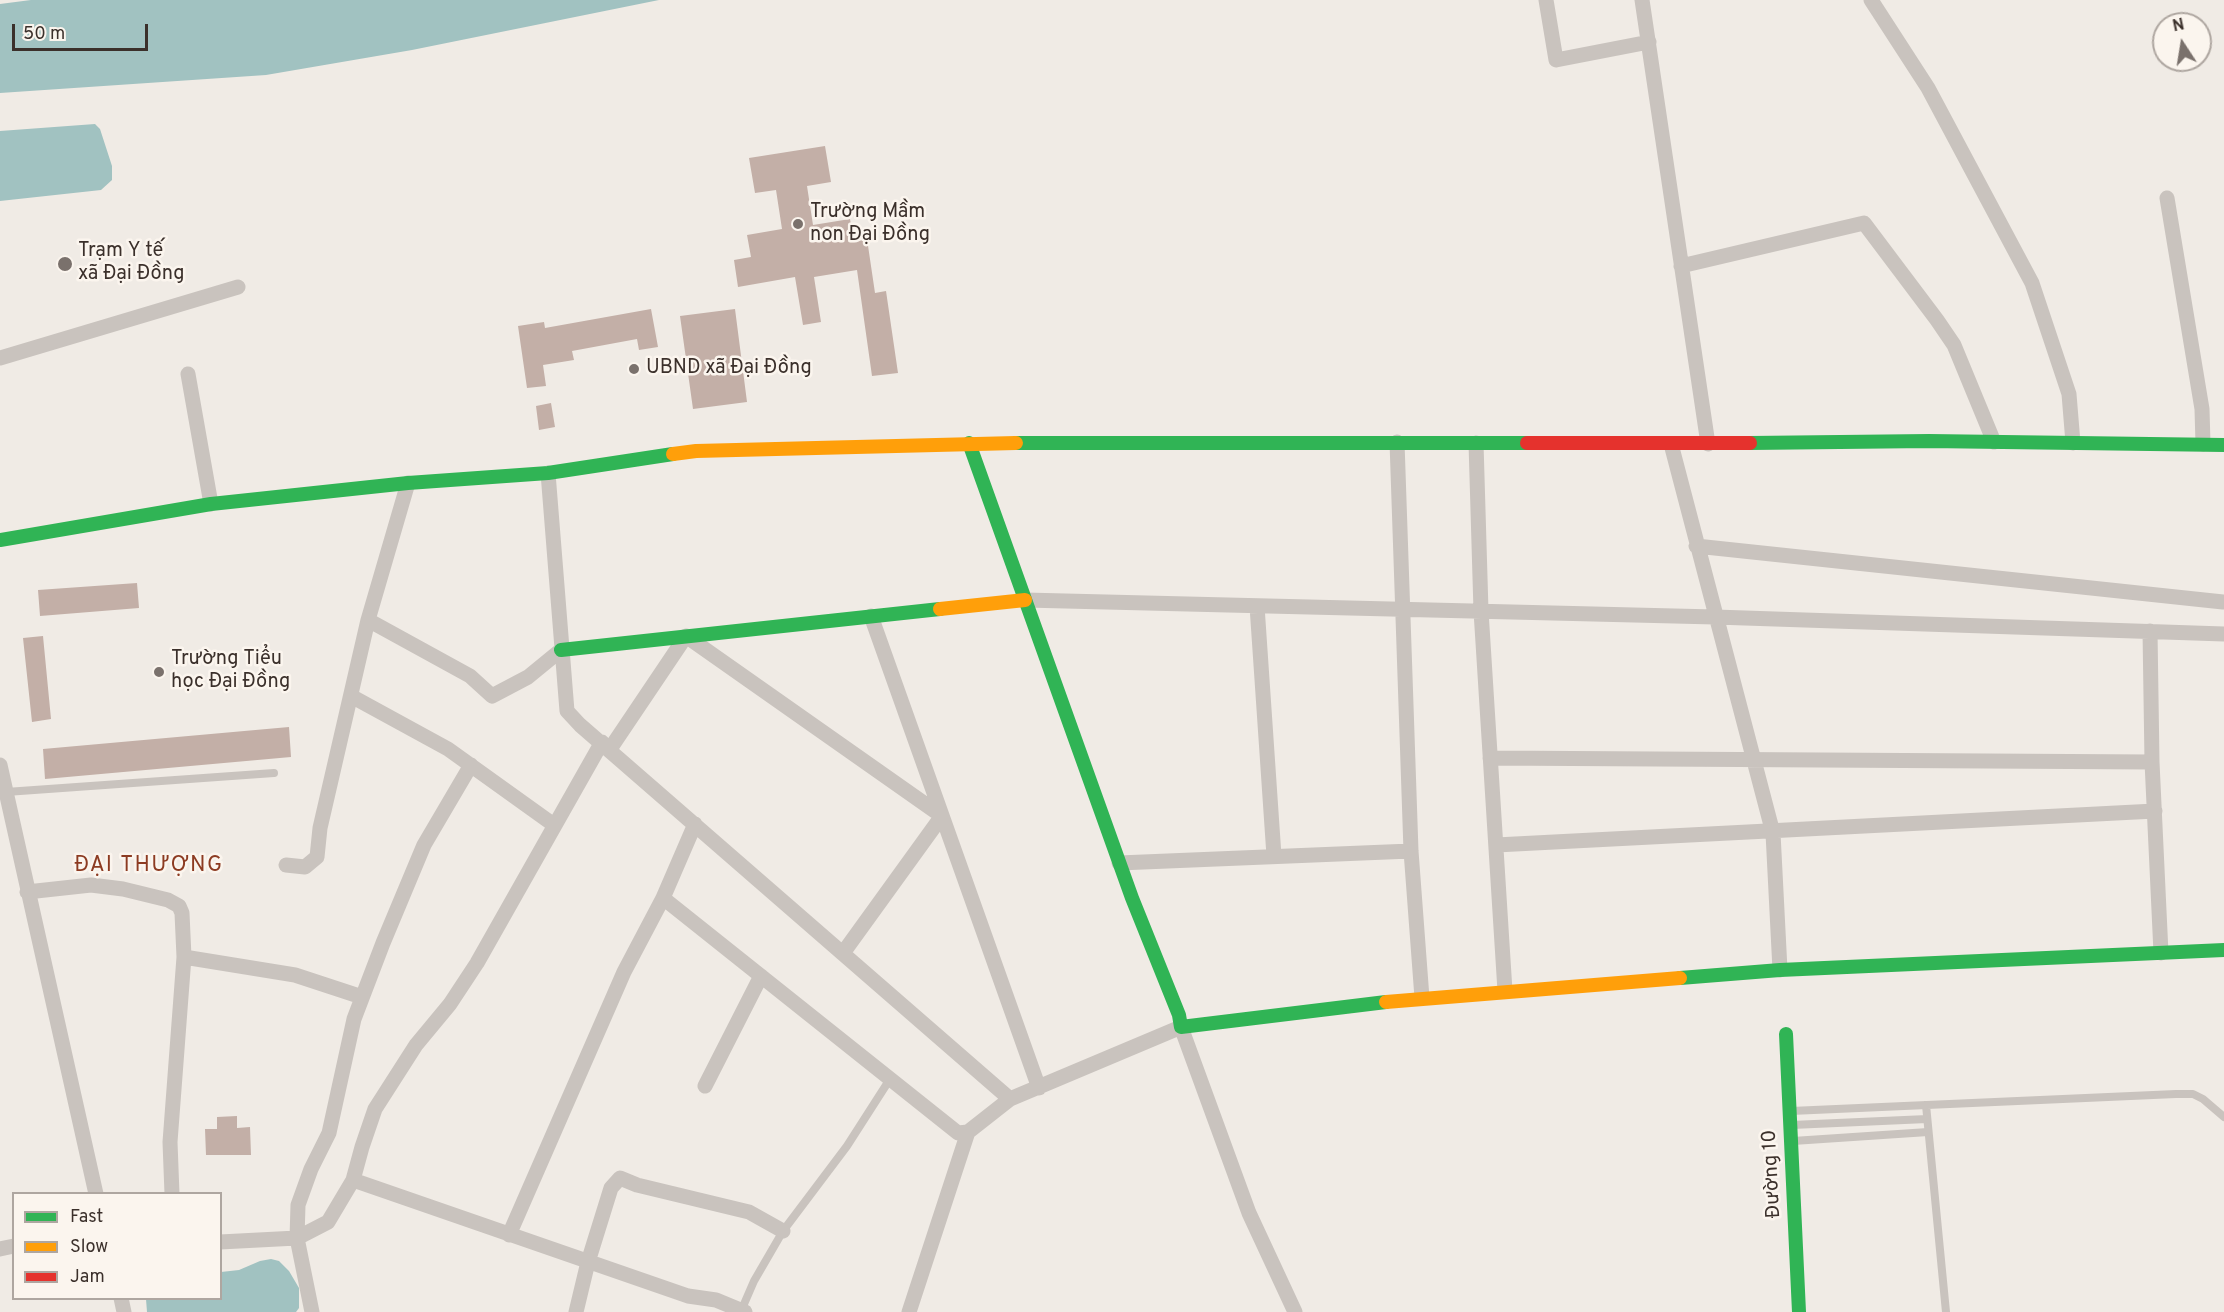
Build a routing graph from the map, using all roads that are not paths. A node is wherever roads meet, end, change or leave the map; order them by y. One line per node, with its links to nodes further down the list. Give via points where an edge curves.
1 (1546, 0): 4 (street, via 1556,60)
2 (1642, 0): 4 (street)
3 (1871, 0): 13 (street, via 1928,88 2032,283 2069,394)
4 (1648, 42): 6 (street)
5 (2167, 198): 17 (street, via 2202,408)
6 (1682, 266): 11 (street, via 1864,223 1953,345); 16 (street)
7 (238, 287): 8 (street)
8 (0, 358)
9 (188, 374): 21 (street)
10 (1397, 442): 12 (street); 14 (street); 27 (street)
11 (1994, 442): 13 (street); 16 (street)
12 (969, 443): 19 (street, via 696,451); 24 (street)
13 (2073, 443): 17 (street)
14 (1476, 444): 15 (street); 28 (street)
15 (1671, 444): 16 (street); 23 (street)
16 (1708, 444)
17 (2203, 444): 18 (street)
18 (2224, 444)
19 (548, 473): 20 (street); 35 (street)
20 (408, 483): 21 (street); 31 (street)
21 (212, 504): 22 (street)
22 (0, 540)
23 (1696, 546): 25 (street); 30 (street)
24 (1025, 600): 26 (street); 29 (street); 54 (street)
25 (2223, 602)
26 (1257, 606): 27 (street); 53 (street)
27 (1403, 609): 28 (street); 52 (street)
28 (1481, 611): 30 (street); 38 (street)
29 (871, 616): 34 (street); 47 (street)
30 (1715, 617): 32 (street); 39 (street)
31 (368, 620): 35 (street, via 470,676 492,696 528,676); 36 (street)
32 (2150, 632): 33 (street); 40 (street)
33 (2224, 634)
34 (686, 636): 35 (street); 37 (street); 47 (street)
35 (561, 650): 37 (street, via 567,711)
36 (351, 696): 42 (street); 55 (street, via 320,828 317,857 305,867)
37 (606, 746): 48 (street); 49 (street)
38 (1490, 758): 39 (street); 51 (street)
39 (1753, 759): 40 (street); 50 (street)
40 (2152, 762): 46 (street)
41 (0, 765): 44 (street)
42 (471, 765): 49 (street); 65 (street, via 424,845)
43 (274, 773): 44 (lane)
44 (6, 792): 45 (street)
45 (5, 810): 56 (street)
46 (2155, 811): 50 (street); 60 (street)
47 (942, 816): 59 (street); 71 (street)
48 (695, 824): 57 (street); 59 (street)
49 (554, 825): 80 (street, via 477,963 416,1045 375,1109)
50 (1773, 831): 51 (street); 62 (street)
51 (1496, 845): 64 (street)
52 (1411, 851): 53 (street); 66 (street)
53 (1274, 856): 54 (street)
54 (1119, 863): 67 (street)
55 (286, 865)
56 (27, 892): 61 (street, via 92,885 168,900 179,906 182,913); 81 (street)
57 (663, 898): 63 (street); 84 (street, via 624,972)
58 (2224, 950): 60 (street)
59 (843, 953): 72 (street)
60 (2161, 953): 62 (street)
61 (184, 957): 65 (street, via 296,975); 82 (street, via 170,1142)
62 (1780, 970): 64 (street)
63 (761, 976): 69 (street); 70 (street)
64 (1505, 991): 66 (street)
65 (362, 997): 85 (street, via 328,1133 298,1205)
66 (1422, 998): 67 (street)
67 (1181, 1027): 71 (street); 92 (street, via 1249,1213)
68 (1786, 1034): 75 (street, Đường 10)
69 (890, 1079): 77 (street, via 958,1133); 83 (lane, via 847,1146)
70 (705, 1086)
71 (1039, 1088): 72 (street)
72 (1010, 1099): 77 (street)
73 (1926, 1105): 74 (lane, via 2193,1095); 75 (lane); 76 (lane)
74 (2224, 1117)
75 (1790, 1118): 76 (lane); 79 (street, Đường 10)
76 (1927, 1119): 78 (lane)
77 (968, 1132): 91 (street)
78 (1928, 1132): 79 (lane); 94 (lane)
79 (1791, 1141): 93 (street, Đường 10)
80 (353, 1180): 84 (street); 85 (street, via 328,1222)
81 (96, 1192)
82 (172, 1192)
83 (783, 1231): 87 (street, via 749,1212 620,1178 611,1188); 88 (lane, via 754,1281)
84 (509, 1235): 87 (street)
85 (297, 1238): 86 (street); 89 (street)
86 (222, 1242)
87 (588, 1262): 88 (street); 90 (street)
88 (743, 1311)
89 (312, 1312)
90 (576, 1312)
91 (909, 1312)
92 (1295, 1312)
93 (1799, 1312)
94 (1946, 1312)

